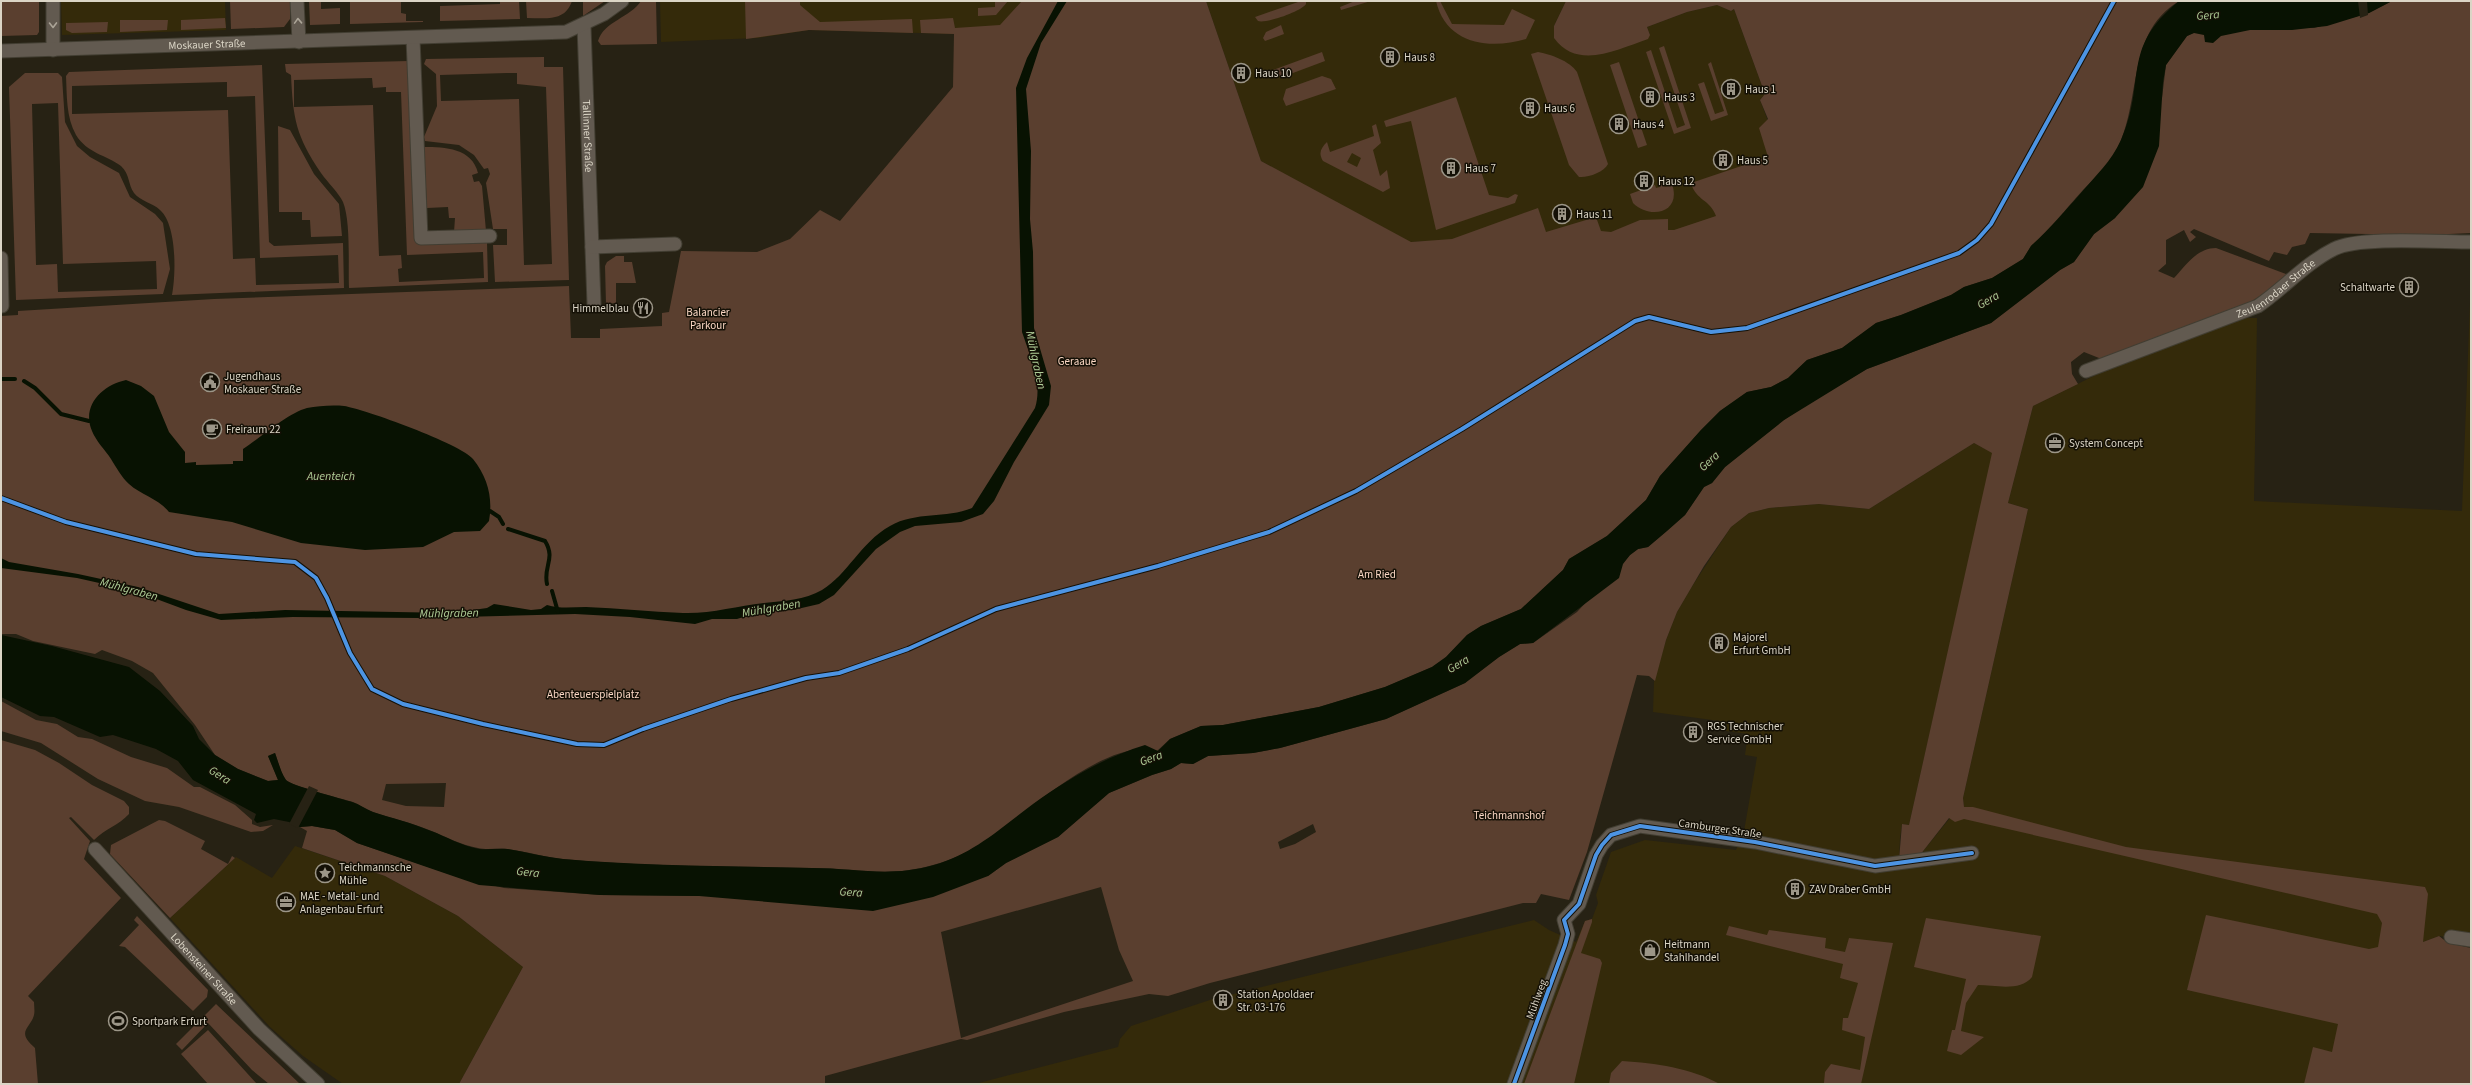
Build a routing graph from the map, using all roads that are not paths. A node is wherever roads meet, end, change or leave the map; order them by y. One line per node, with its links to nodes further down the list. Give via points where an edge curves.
1 (53, 1): 7 (street, one-way to 7)
2 (297, 1): 6 (street, one-way to 2)
3 (622, 1): 4 (street, Moskauer Straße)
4 (584, 26): 5 (street, Moskauer Straße, via 566,32); 12 (street, Tallinner Straße)
5 (413, 38): 6 (street, Moskauer Straße); 9 (street, via 420,238)
6 (299, 42): 7 (street, Moskauer Straße)
7 (53, 50): 8 (street, Moskauer Straße)
8 (1, 51)
9 (490, 236)
10 (2471, 242): 16 (street, Zeulenrodaer Straße, via 2384,242 2343,246 2310,264 2258,306)
11 (675, 244): 12 (street)
12 (592, 247): 14 (street, Tallinner Straße)
13 (1, 258): 15 (street)
14 (594, 304)
15 (2, 306)
16 (2086, 371)
17 (95, 849): 22 (street, Lobensteiner Straße, via 259,1029)
18 (1972, 853): 19 (street, Camburger Straße, via 1876,866 1755,842 1640,826 1611,835 1602,845 1579,904)
19 (1564, 920): 23 (street, Mühlweg, via 1568,934 1565,945)
20 (2451, 937): 21 (street)
21 (2471, 940)
22 (318, 1084)
23 (1514, 1084)

